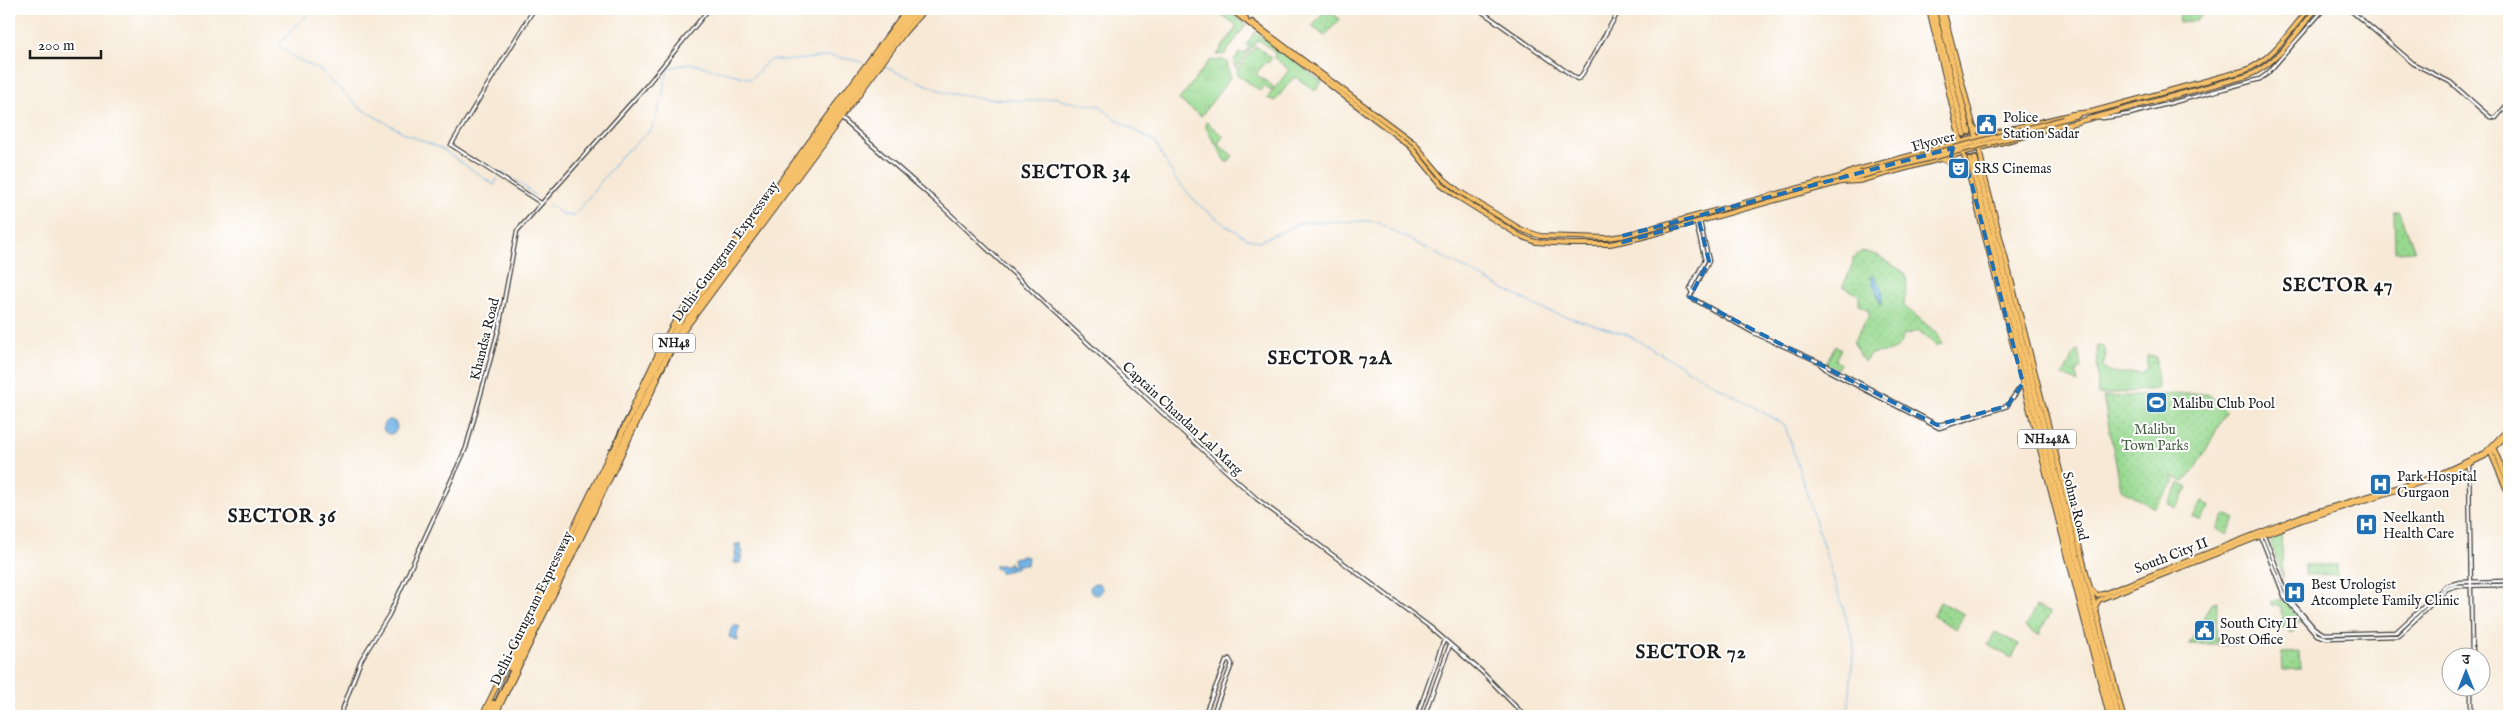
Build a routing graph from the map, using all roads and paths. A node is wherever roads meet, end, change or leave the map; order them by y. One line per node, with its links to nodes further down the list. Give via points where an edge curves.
1 (534, 9): 42 (street, via 451,145)
2 (708, 9): 42 (street, Khandsa Road, via 647,85)
3 (907, 9): 20 (main road)
4 (912, 9): 20 (highway, Delhi-Gurugram Expressway / NH48)
5 (925, 9): 17 (main road)
6 (1230, 9): 38 (main road, via 1410,146)
7 (1234, 9): 38 (main road, via 1414,143)
8 (1478, 9): 9 (street, via 1578,79)
9 (1620, 9)
10 (1931, 9): 25 (highway)
11 (1938, 9): 25 (highway)
12 (1943, 9): 24 (main road)
13 (2309, 9): 18 (main road)
14 (2316, 9): 19 (main road)
15 (2324, 9): 22 (street, via 2260,79 2125,117)
16 (2349, 9): 21 (street, via 2414,64 2446,80 2490,117 2496,118)
17 (920, 11): 23 (main road); 75 (highway, Delhi-Gurugram Expressway / NH48, via 901,30 683,326 628,432)
18 (2297, 23): 19 (main road); 22 (main road, via 2258,65)
19 (2301, 27): 22 (main road, via 2261,71)
20 (860, 76): 70 (highway, Delhi-Gurugram Expressway / NH48, via 680,321 624,428 580,525)
21 (2509, 102)
22 (2093, 115): 26 (main road, via 2073,114); 31 (main road); 39 (main road, Flyover, bridge)
23 (841, 118): 67 (street, Captain Chandan Lal Marg, via 935,200 1257,498); 76 (main road, via 680,336)
24 (1973, 126): 25 (main road, via 1972,133); 26 (main road); 27 (main road)
25 (1964, 134): 28 (main road); 29 (main road)
26 (1987, 135): 27 (main road); 31 (main road, via 1986,143)
27 (1976, 138): 28 (main road); 32 (main road)
28 (1960, 142): 29 (main road); 33 (main road)
29 (1954, 144): 30 (main road)
30 (1948, 145): 34 (main road, via 1954,150); 40 (main road)
31 (1990, 146): 32 (main road); 35 (main road)
32 (1980, 148): 33 (main road); 35 (main road)
33 (1963, 153): 34 (main road); 35 (main road)
34 (1952, 156): 36 (main road)
35 (1974, 158): 37 (main road); 46 (highway, NH248A); 48 (highway, NH248A)
36 (1941, 159): 37 (main road); 41 (main road, via 1859,181)
37 (1967, 168): 47 (main road)
38 (1432, 169): 44 (main road, via 1460,192 1540,236); 45 (main road, via 1441,184 1458,197 1528,240 1571,244)
39 (1861, 174): 40 (main road, Flyover); 41 (main road, Flyover)
40 (1840, 177): 44 (main road)
41 (1841, 182): 43 (main road)
42 (540, 203): 72 (street, Khandsa Road, via 516,233 498,335 464,454 389,615 361,660)
43 (1697, 221): 45 (main road); 53 (street, via 1707,260 1690,297 1919,417 1939,426 1968,419 2007,406)
44 (1622, 236): 45 (main road)
45 (1623, 242)
46 (2014, 300): 49 (highway, Sohna Road / NH248A); 51 (main road)
47 (2005, 310): 48 (highway); 52 (main road)
48 (2011, 319): 50 (highway, Sohna Road / NH248A)
49 (2020, 331): 51 (highway); 60 (highway, Sohna Road / NH248A)
50 (2016, 338): 52 (highway); 60 (highway, Sohna Road / NH248A)
51 (2026, 338): 65 (main road)
52 (2014, 346): 53 (main road)
53 (2023, 383): 82 (main road)
54 (2509, 428): 56 (main road)
55 (2509, 433): 56 (main road)
56 (2492, 449): 57 (main road); 58 (main road); 59 (main road); 61 (main road, via 2433,477 2302,516)
57 (2469, 466): 61 (main road); 64 (street)
58 (2509, 484)
59 (2509, 495)
60 (2069, 534): 62 (highway, Sohna Road / NH248A)
61 (2262, 534): 64 (street, via 2288,596 2324,634 2396,632 2443,587 2456,583); 64 (street, via 2284,597 2320,637 2393,636 2403,632 2445,590); 65 (main road, South City II, via 2103,594 2097,595); 66 (main road, South City II, via 2099,600)
62 (2073, 551): 82 (highway, Sohna Road / NH248A); 83 (highway, Sohna Road / NH248A)
63 (2509, 583): 64 (street)
64 (2471, 584): 69 (street)
65 (2090, 588): 66 (main road)
66 (2095, 607): 84 (main road)
67 (1444, 640): 68 (street, Captain Chandan Lal Marg); 79 (street)
68 (1450, 645): 80 (street); 81 (street, Captain Chandan Lal Marg)
69 (2472, 648)
70 (496, 692): 73 (main road); 74 (highway, Delhi-Gurugram Expressway / NH48)
71 (2471, 698): 85 (street)
72 (340, 716)
73 (482, 716)
74 (487, 716)
75 (491, 716)
76 (496, 716)
77 (1204, 716): 78 (street, via 1229,659 1232,664)
78 (1212, 716)
79 (1417, 716)
80 (1424, 716)
81 (1525, 716)
82 (2111, 716)
83 (2118, 716)
84 (2123, 716)
85 (2472, 716)

